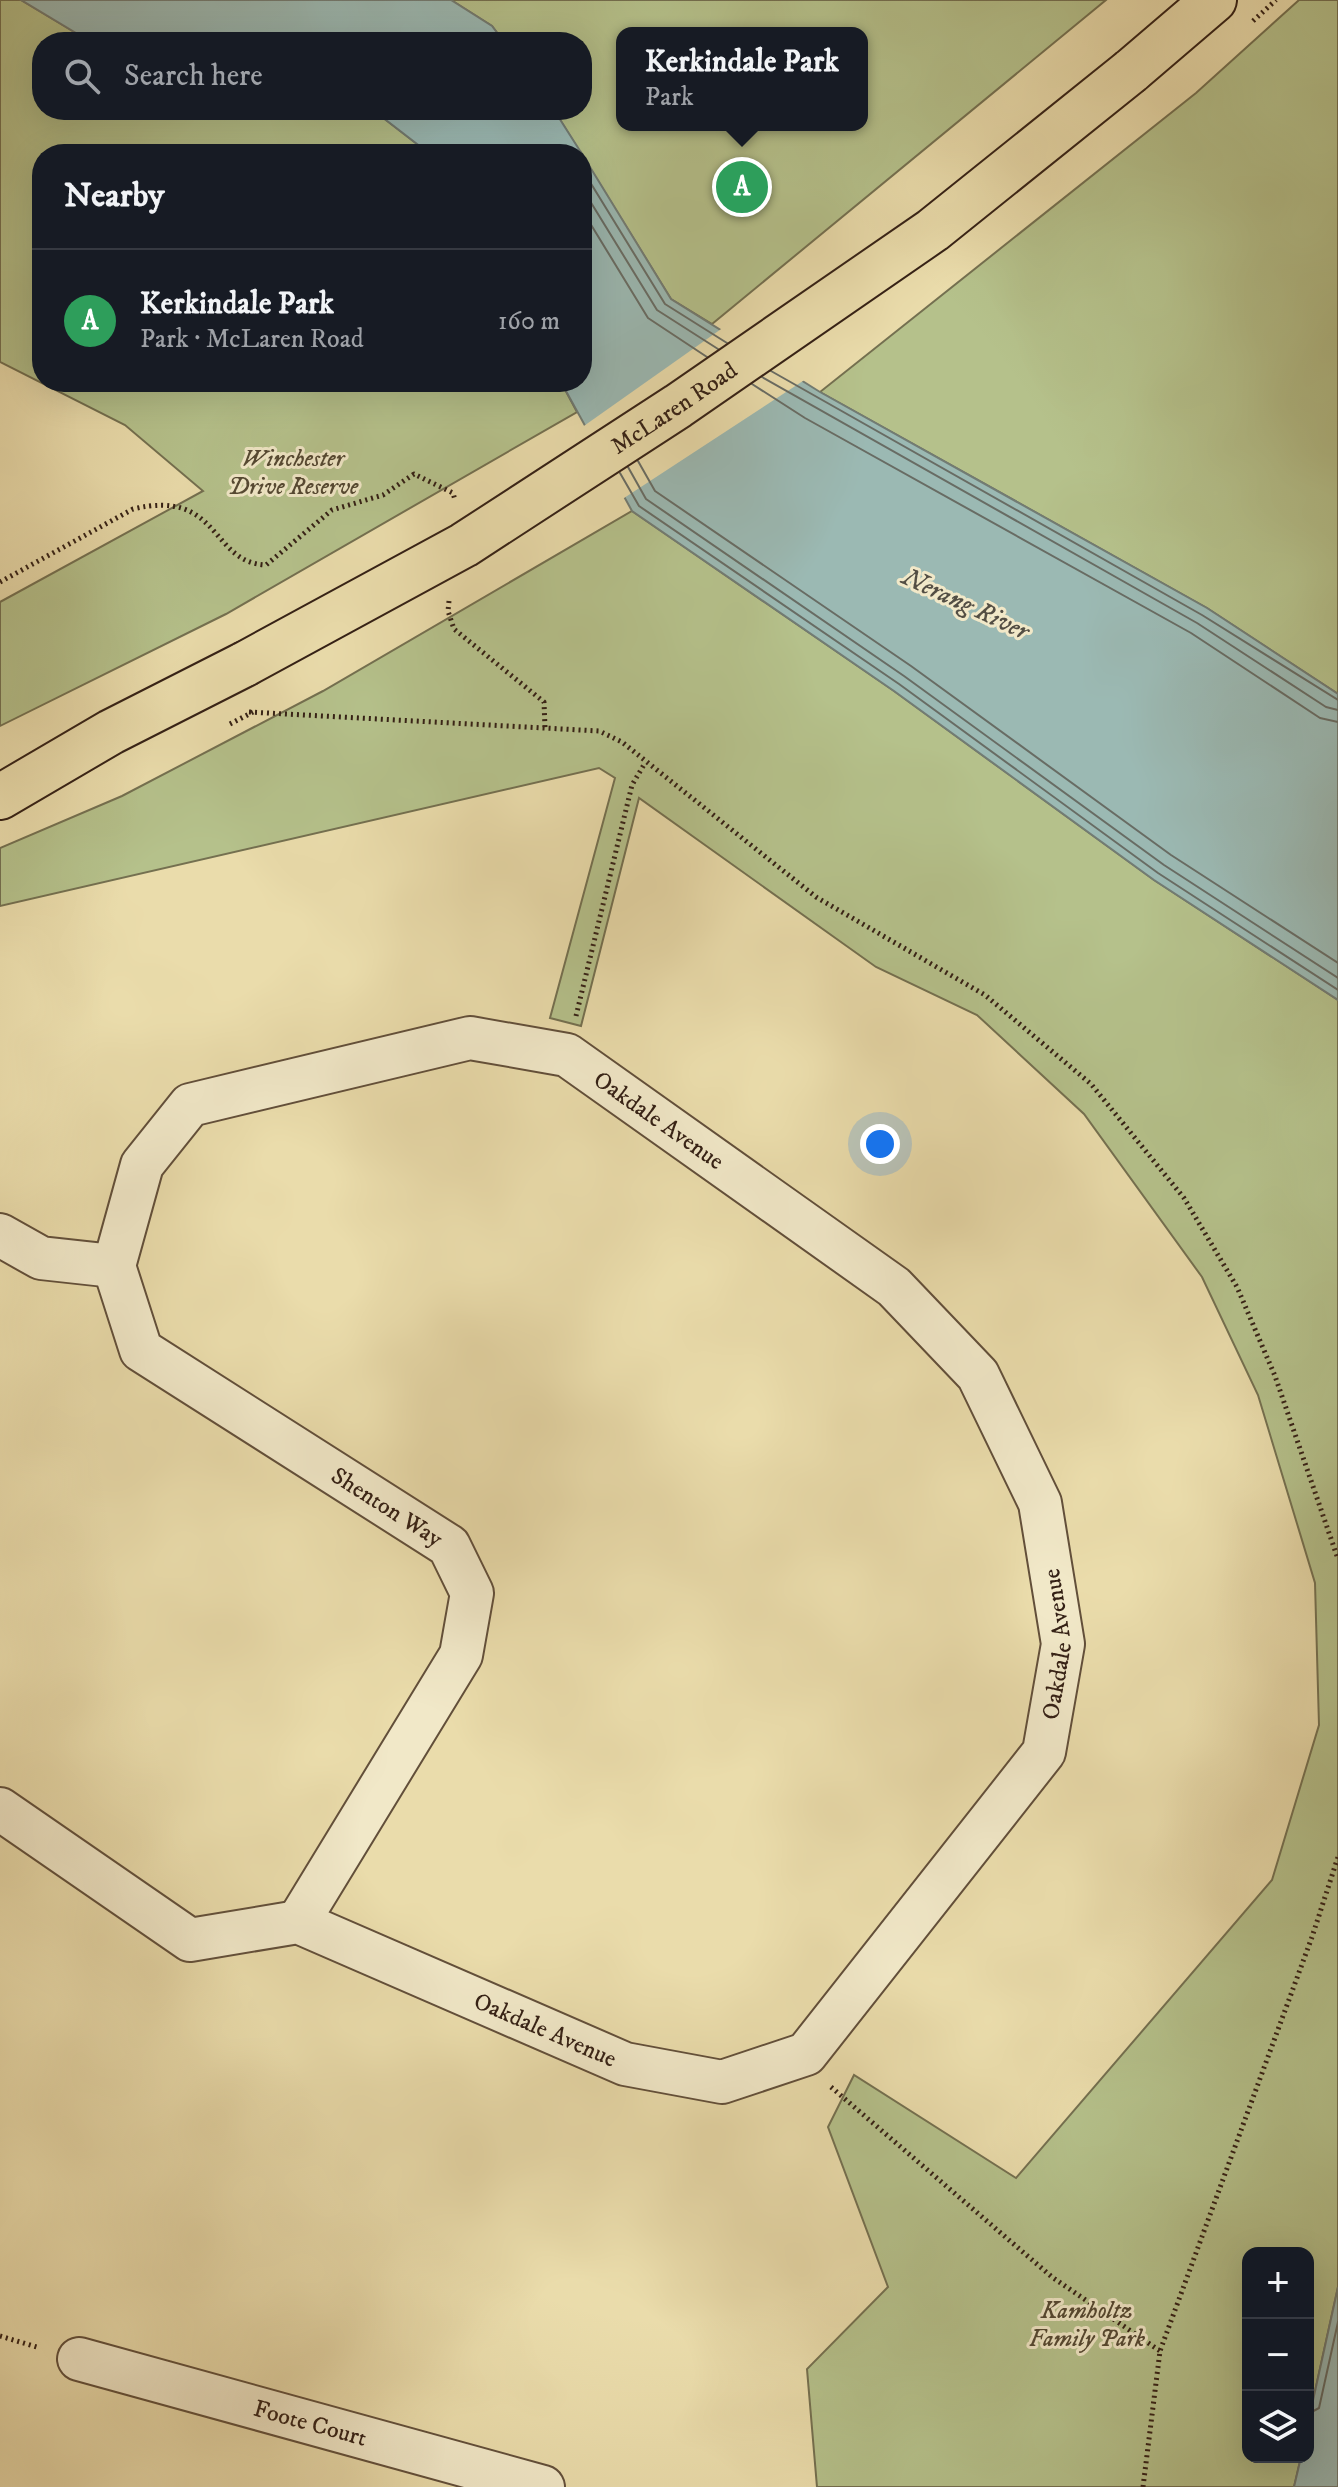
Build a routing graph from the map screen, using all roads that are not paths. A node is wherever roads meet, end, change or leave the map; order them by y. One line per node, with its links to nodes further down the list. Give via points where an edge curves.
1 (1214, 0): 2 (main road, McLaren Road, bridge, via 933,230 678,406 464,545)
2 (88, 745): 3 (main road, McLaren Road); 4 (main road, McLaren Road)
3 (0, 764)
4 (0, 797)
5 (0, 1235): 6 (street, via 41,1258)
6 (114, 1266): 8 (street, Shenton Way, via 141,1350 449,1546 472,1593 461,1655); 8 (street, Oakdale Avenue, via 142,1165 190,1105 470,1038 567,1055 894,1287 978,1375 1040,1503 1063,1644 1044,1752 806,2054 722,2082 625,2064)
7 (0, 1809): 8 (street, via 190,1940)
8 (298, 1922)
9 (79, 2359): 10 (street, Foote Court)
10 (543, 2487)

